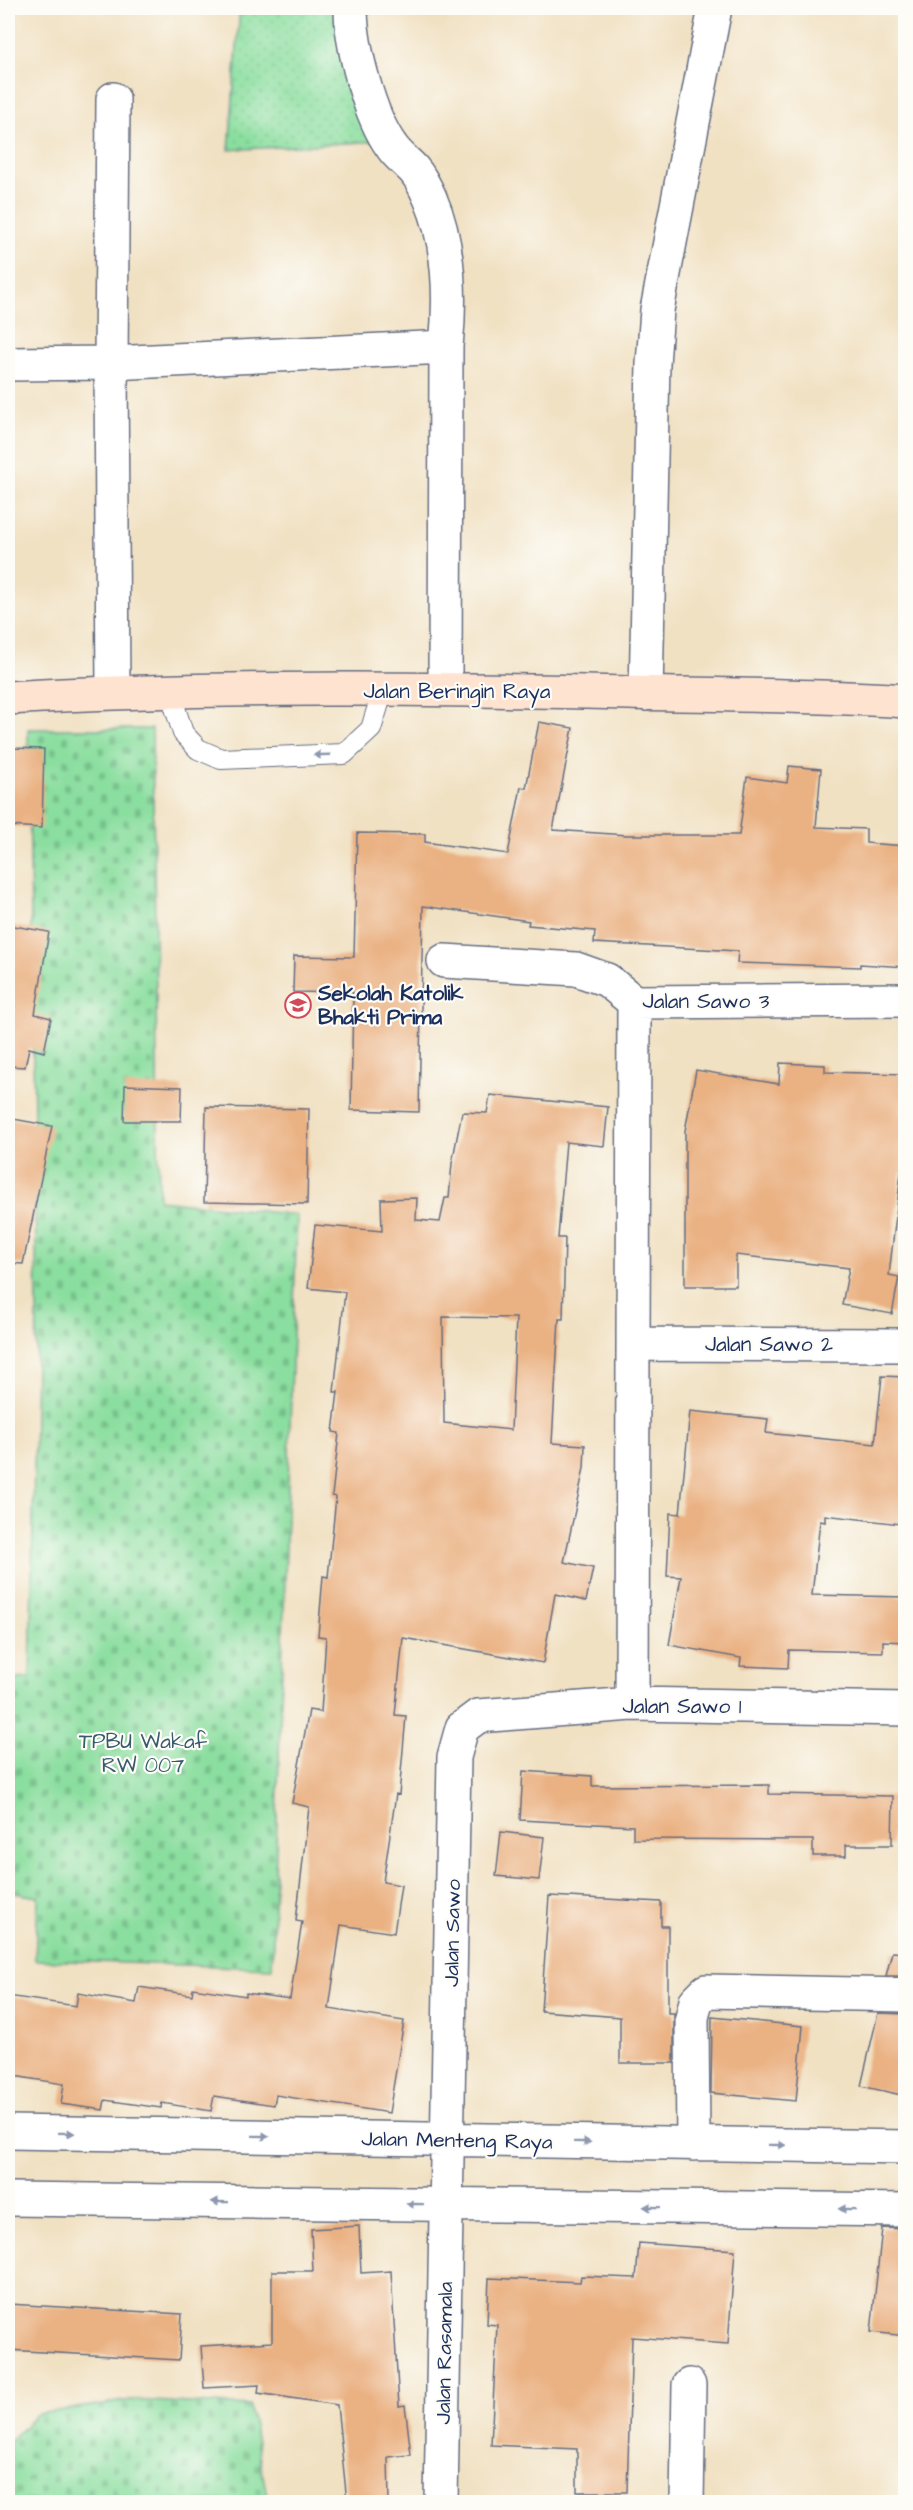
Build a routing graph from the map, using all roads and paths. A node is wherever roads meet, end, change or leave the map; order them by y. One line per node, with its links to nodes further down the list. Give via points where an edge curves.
1 (351, 8): 4 (street, via 357,60 375,116 392,147 416,172 444,235 449,314)
2 (715, 8): 11 (street, via 657,310 652,364)
3 (113, 99): 5 (street)
4 (446, 347): 5 (street); 7 (street)
5 (111, 363): 6 (street); 9 (street)
6 (8, 364)
7 (445, 689): 8 (street, Jalan Beringin Raya); 11 (street, Jalan Beringin Raya)
8 (383, 690): 10 (street, Jalan Beringin Raya); 10 (lane, one-way to 10, via 371,729 344,754 221,759 198,749 183,733)
9 (114, 692): 10 (street, Jalan Beringin Raya); 12 (street, Jalan Beringin Raya)
10 (170, 692)
11 (645, 694): 13 (street, Jalan Beringin Raya, via 820,695)
12 (8, 698)
13 (906, 701)
14 (444, 962): 16 (street, Jalan Sawo 3, via 576,969 607,980)
15 (906, 1000): 16 (street, Jalan Sawo 3)
16 (634, 1002): 17 (street)
17 (633, 1344): 18 (street, Jalan Sawo 2); 19 (street)
18 (906, 1345)
19 (632, 1704): 20 (street, Jalan Sawo 1); 21 (street, Jalan Sawo 1, via 478,1716)
20 (906, 1708)
21 (462, 1728): 24 (street, Jalan Sawo, via 454,1757)
22 (906, 1995): 25 (street, via 706,1991 696,2001 692,2018)
23 (8, 2132): 24 (street, Jalan Menteng Raya, one-way to 24)
24 (448, 2139): 25 (street, Jalan Menteng Raya, one-way to 25); 28 (street, Jalan Sawo)
25 (693, 2144): 26 (street, Jalan Menteng Raya, one-way to 26)
26 (906, 2147)
27 (8, 2199): 28 (street, one-way to 27)
28 (447, 2204): 29 (street, one-way to 28); 31 (street, Jalan Rasamala)
29 (906, 2210)
30 (689, 2385): 32 (street)
31 (441, 2502)
32 (687, 2502)

